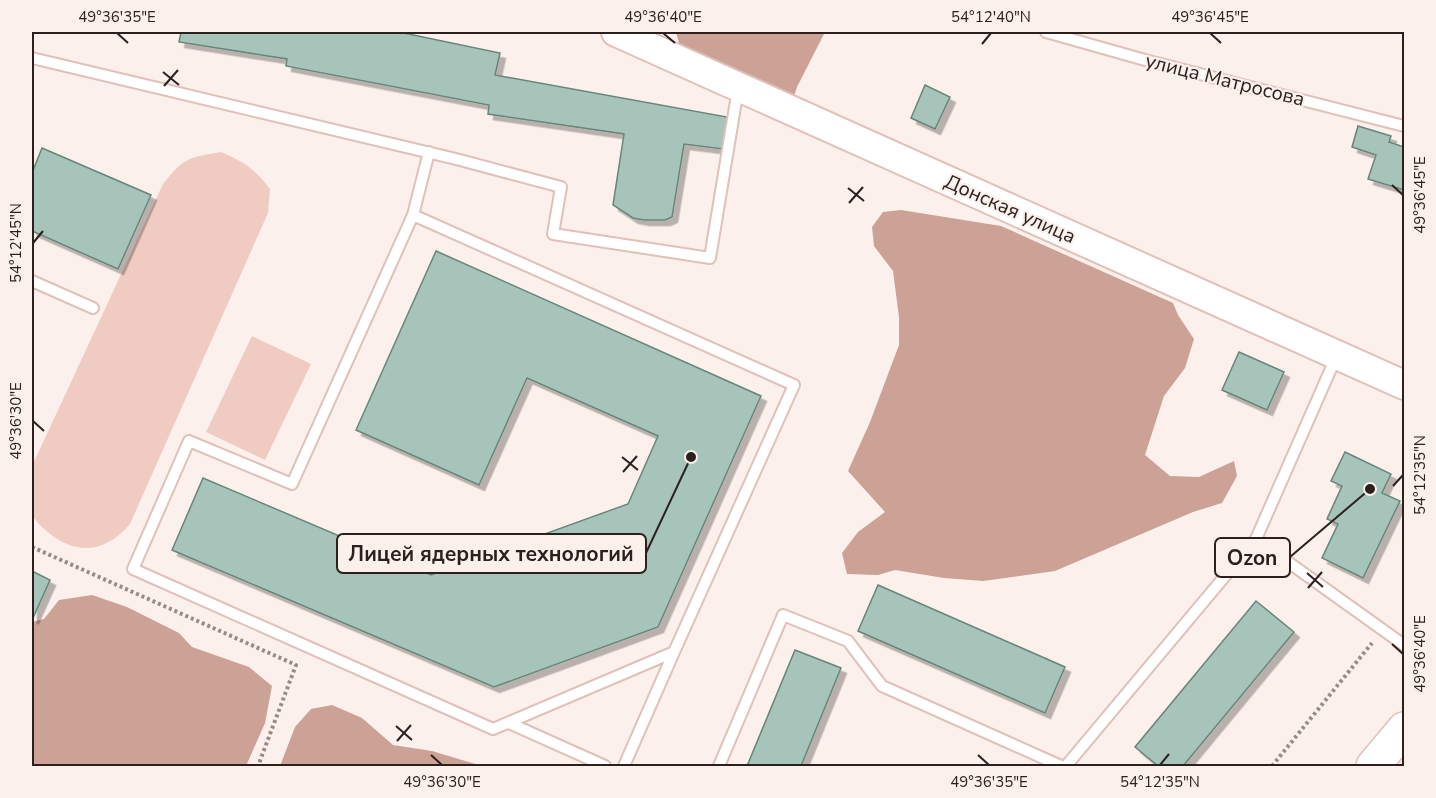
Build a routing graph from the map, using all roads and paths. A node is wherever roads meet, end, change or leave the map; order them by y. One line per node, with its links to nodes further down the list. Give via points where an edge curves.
1 (616, 32): 4 (street, Донская улица)
2 (1046, 32): 5 (lane, улица Матросова)
3 (32, 58): 6 (lane)
4 (738, 86): 6 (lane, via 710,258 553,234 561,186); 10 (street, Донская улица)
5 (1404, 126)
6 (429, 152): 7 (lane)
7 (413, 215): 16 (lane, via 794,385); 17 (lane, via 292,484 189,441 133,569 493,729)
8 (32, 280): 9 (lane)
9 (93, 308)
10 (1337, 355): 11 (street, Донская улица); 12 (lane)
11 (1404, 386)
12 (1256, 539): 14 (lane); 24 (lane)
13 (32, 547): 19 (path, via 296,665)
14 (1383, 630): 15 (lane); 25 (path)
15 (1404, 645)
16 (674, 652): 17 (lane); 21 (lane)
17 (509, 723): 20 (lane)
18 (1404, 729): 26 (highway)
19 (258, 766)
20 (605, 766)
21 (624, 766)
22 (719, 766): 23 (lane, via 783,615 848,641 882,686)
23 (1061, 766)
24 (1066, 766)
25 (1272, 766)
26 (1373, 766)

